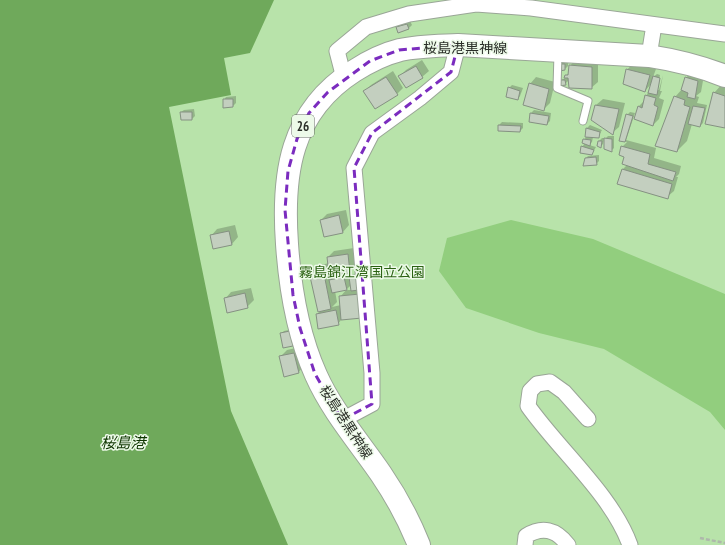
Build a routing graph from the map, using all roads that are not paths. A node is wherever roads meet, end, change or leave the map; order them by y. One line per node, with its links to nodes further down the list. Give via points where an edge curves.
1 (654, 25): 2 (street); 5 (street); 7 (street, via 531,8 476,4 409,14 366,27 337,51)
2 (725, 34)
3 (458, 45): 4 (main road, 桜島港黒神線 / 26); 7 (main road, 桜島港黒神線 / 26, via 399,50 370,61); 10 (street, via 451,72 372,133 354,168 372,373 372,404)
4 (558, 50): 5 (main road, 桜島港黒神線 / 26); 8 (lane, via 557,88 588,101)
5 (648, 56): 6 (main road, 桜島港黒神線 / 26, via 678,61)
6 (725, 76)
7 (344, 78): 10 (main road, 桜島港黒神線 / 26, via 309,113 297,139 288,171 285,210 288,259 300,328 315,374)
8 (584, 121)
9 (588, 419): 14 (street, via 564,392 550,382 537,384 530,391 528,406 604,500)
10 (342, 420): 11 (main road, 桜島港黒神線 / 26, via 386,483)
11 (419, 545)
12 (525, 545): 13 (street, via 526,536 535,530 548,529)
13 (568, 545)
14 (630, 545)

